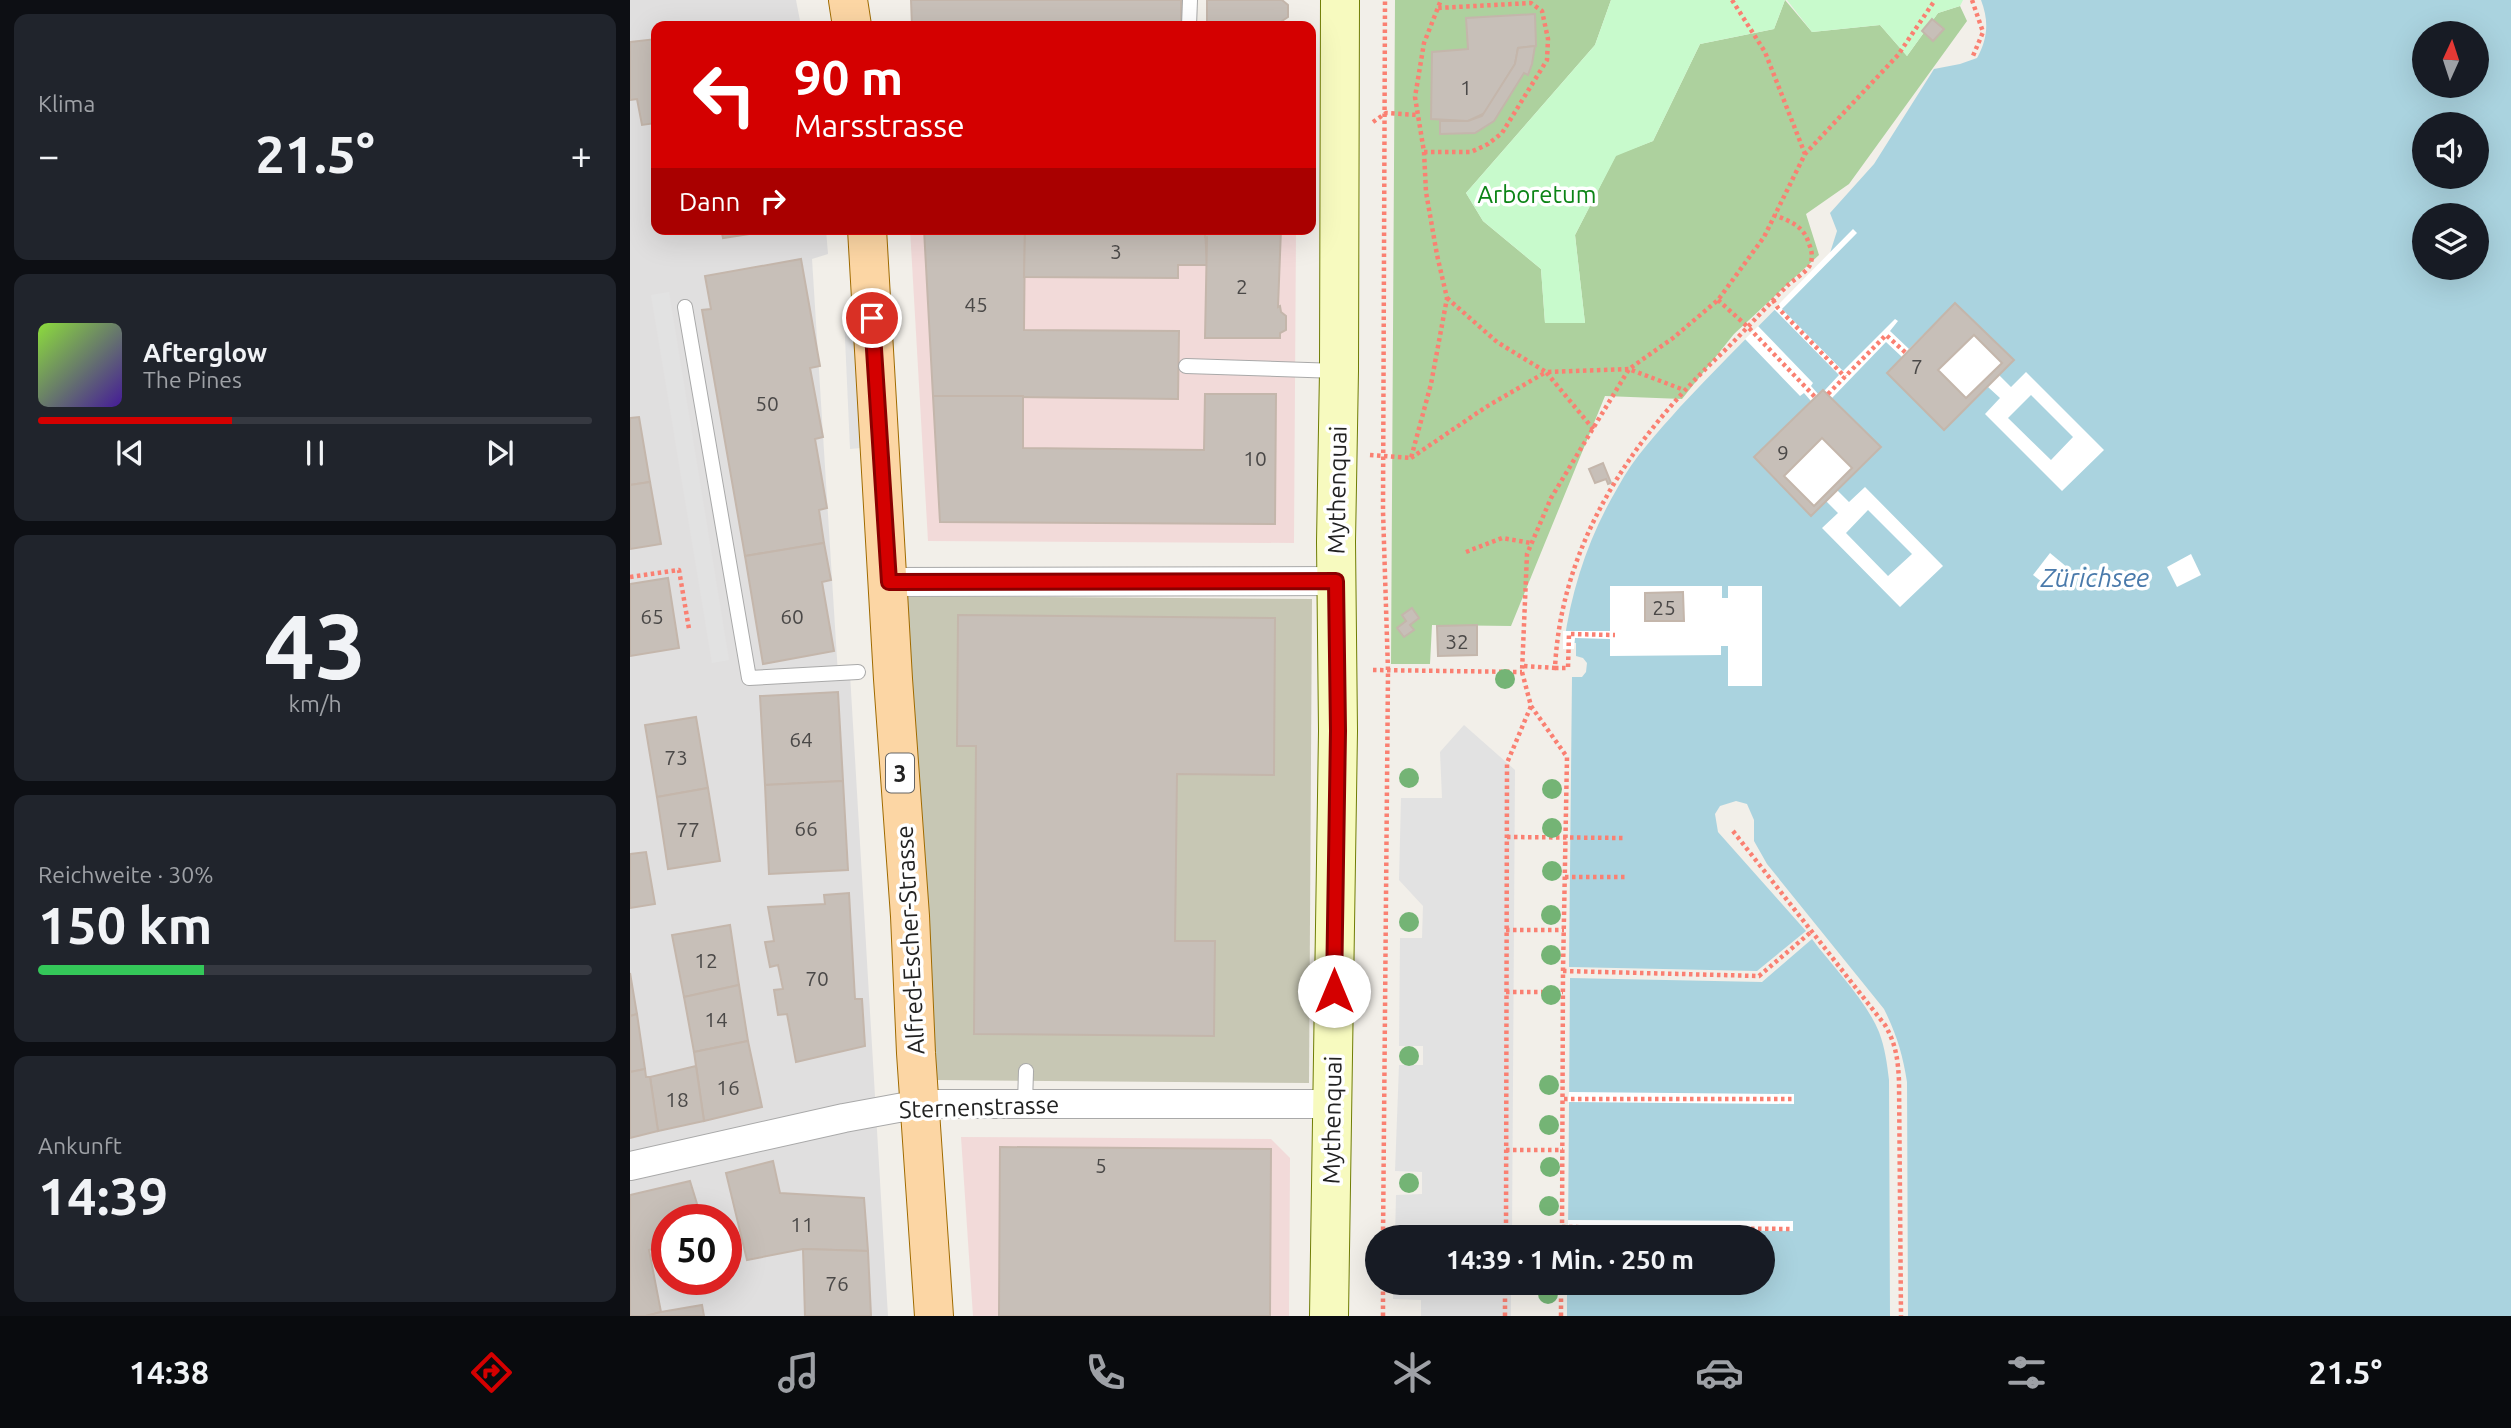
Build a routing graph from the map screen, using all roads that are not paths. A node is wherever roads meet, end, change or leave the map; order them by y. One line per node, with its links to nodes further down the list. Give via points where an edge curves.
1 (848, 0): 4 (main road)
2 (1190, 0): 5 (lane)
3 (1340, 0): 9 (main road, Mythenquai)
4 (851, 21)
5 (1189, 21)
6 (867, 235): 11 (main road, Alfred-Escher-Strasse / 3)
7 (685, 307): 12 (lane, via 749,677)
8 (1186, 366): 9 (lane)
9 (1339, 372): 10 (main road, Mythenquai)
10 (1336, 581): 11 (street); 16 (main road, Mythenquai)
11 (889, 582): 15 (main road, Alfred-Escher-Strasse / 3)
12 (858, 672)
13 (1026, 1071): 14 (lane)
14 (1025, 1103): 15 (street, Sternenstrasse); 16 (street, Sternenstrasse)
15 (920, 1104): 17 (street, Sternenstrasse); 18 (main road, Alfred-Escher-Strasse / 3)
16 (1333, 1104): 19 (main road, Mythenquai)
17 (630, 1166)
18 (934, 1316)
19 (1329, 1316)

